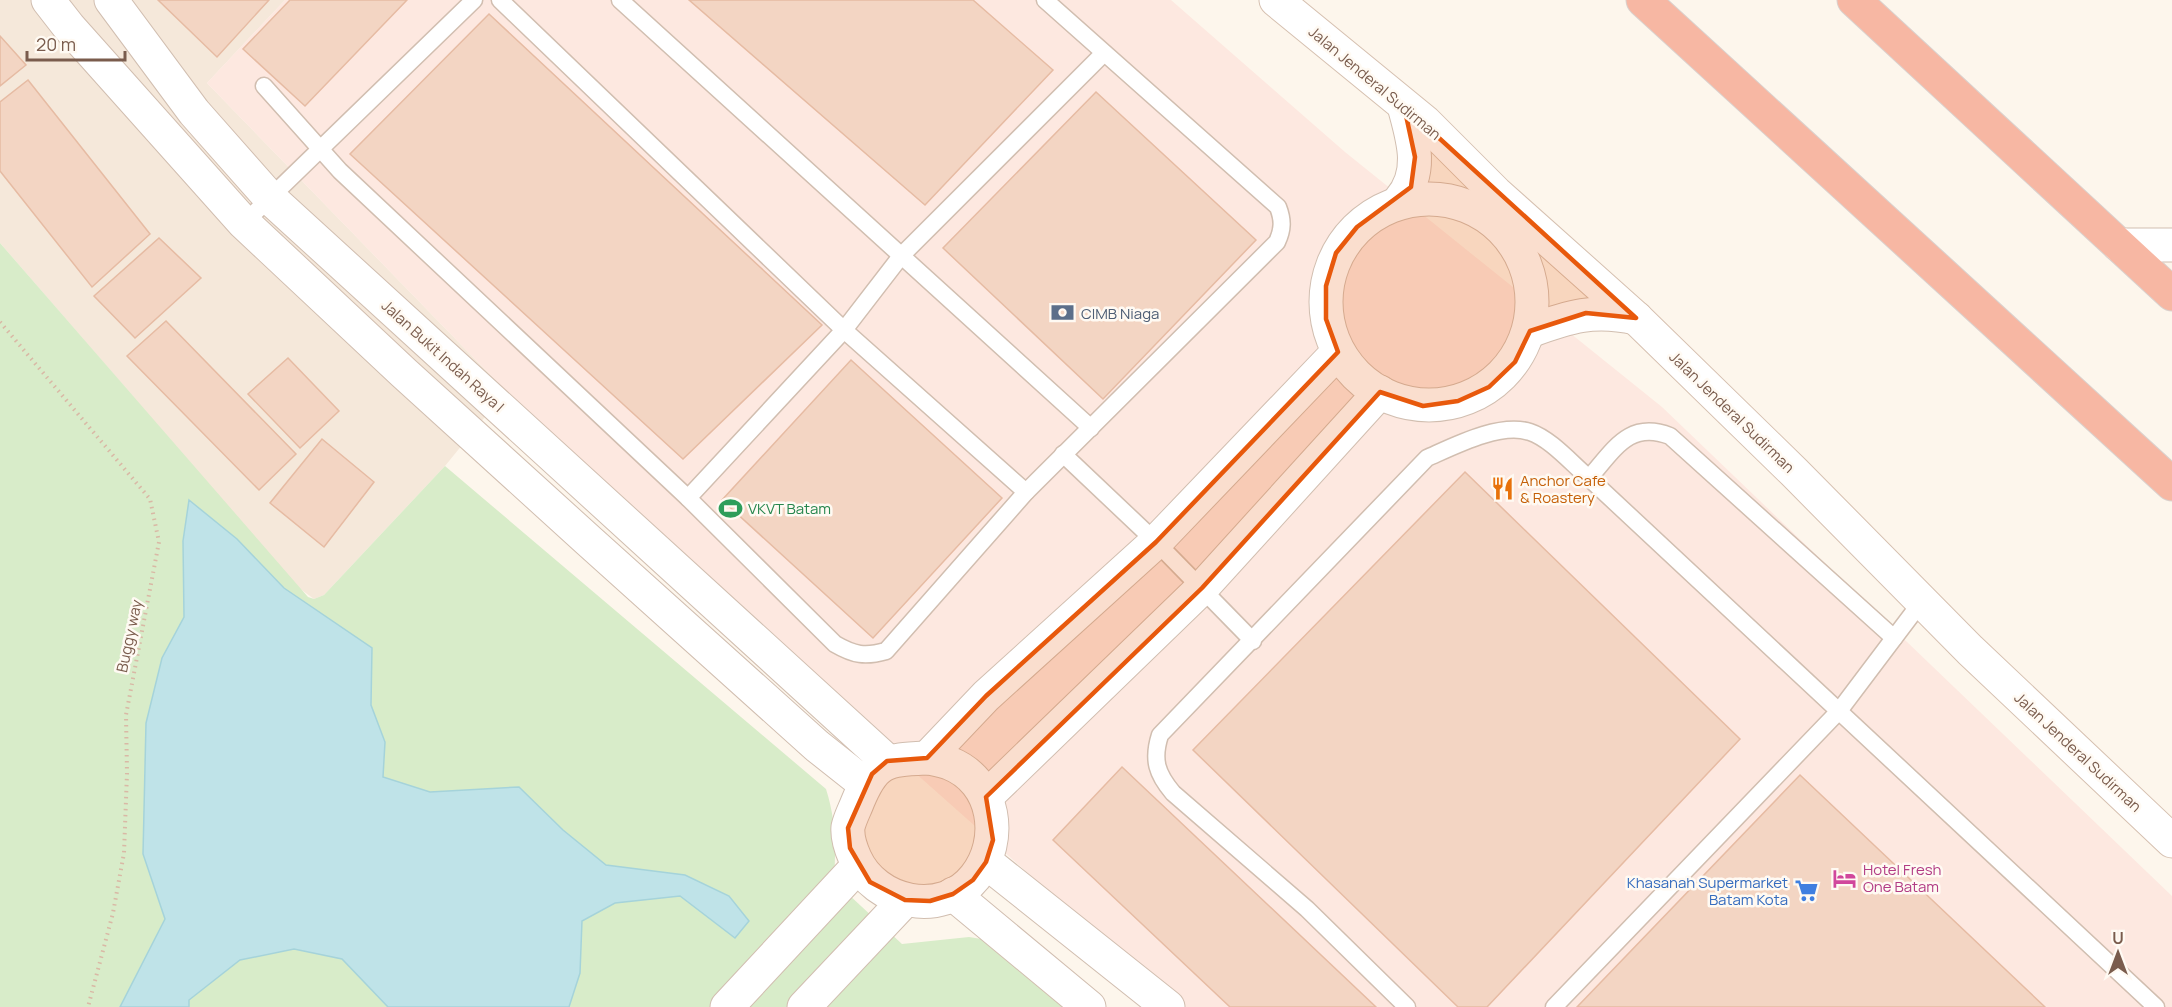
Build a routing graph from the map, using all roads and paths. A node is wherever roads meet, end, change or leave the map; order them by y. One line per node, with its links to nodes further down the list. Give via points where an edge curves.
1 (48, 0): 11 (street)
2 (105, 0): 11 (street)
3 (111, 0): 16 (street, Jalan Bukit Indah Raya I, via 194,112)
4 (474, 0): 15 (lane)
5 (500, 0): 25 (lane)
6 (620, 0): 21 (lane)
7 (1045, 0): 12 (lane)
8 (1276, 0): 14 (street, Jalan Jenderal Sudirman)
9 (1643, 0): 32 (highway)
10 (1854, 0): 19 (highway)
11 (69, 27): 18 (street)
12 (1104, 53): 21 (lane); 29 (lane, via 1278,207 1283,219 1277,242)
13 (264, 86): 15 (lane)
14 (1404, 106): 17 (street, via 1415,157 1411,187); 23 (street, Jalan Jenderal Sudirman)
15 (320, 149): 16 (lane); 34 (lane)
16 (270, 198): 18 (lane); 42 (street, Jalan Bukit Indah Raya I)
17 (1400, 200): 26 (street, via 1452,200 1483,213 1509,234 1527,263 1534,296); 27 (street, via 1357,227 1336,254 1326,286 1326,319)
18 (244, 222): 43 (street, via 563,517 809,739)
19 (2119, 245): 20 (street); 22 (highway)
20 (2172, 245)
21 (901, 256): 25 (lane); 29 (lane)
22 (2172, 294)
23 (1636, 318): 26 (street, via 1586,313); 37 (street, Jalan Jenderal Sudirman)
24 (0, 322): 50 (path, Buggy way, via 150,499 159,542 126,715 124,853)
25 (844, 330): 33 (lane); 34 (lane)
26 (1530, 331): 28 (street, via 1515,362 1489,387 1458,401 1423,406)
27 (1338, 352): 28 (street, via 1360,380); 35 (street)
28 (1380, 392): 36 (street)
29 (1091, 428): 30 (lane)
30 (1064, 454): 33 (lane); 35 (lane)
31 (1589, 478): 38 (lane, via 1629,434 1657,430 1670,436); 39 (lane, via 1530,432 1514,430 1470,439 1427,458); 40 (lane)
32 (2172, 484)
33 (1026, 492): 34 (lane, via 886,651 871,656 856,656 835,644)
34 (688, 498)
35 (1156, 542): 36 (lane); 41 (street, via 986,696)
36 (1202, 588): 39 (lane); 44 (street)
37 (1922, 601): 38 (lane); 45 (street, Jalan Jenderal Sudirman)
38 (1894, 638): 40 (lane)
39 (1253, 641): 55 (lane, via 1160,735 1156,749 1160,777 1173,793 1307,909)
40 (1839, 711): 56 (lane); 57 (lane)
41 (927, 758): 42 (street); 44 (street, via 958,768 971,777)
42 (887, 761): 43 (street)
43 (865, 784): 47 (street, via 848,828 850,848)
44 (986, 797): 46 (street, via 993,818 993,840)
45 (2172, 841)
46 (986, 862): 48 (street, via 973,880); 54 (street)
47 (858, 866): 49 (street, via 870,882); 51 (street)
48 (953, 894): 49 (street, via 930,902); 53 (street)
49 (905, 900): 52 (street)
50 (88, 1007)
51 (727, 1007)
52 (804, 1007)
53 (1089, 1007)
54 (1168, 1007)
55 (1407, 1007)
56 (1554, 1007)
57 (2156, 1007)

